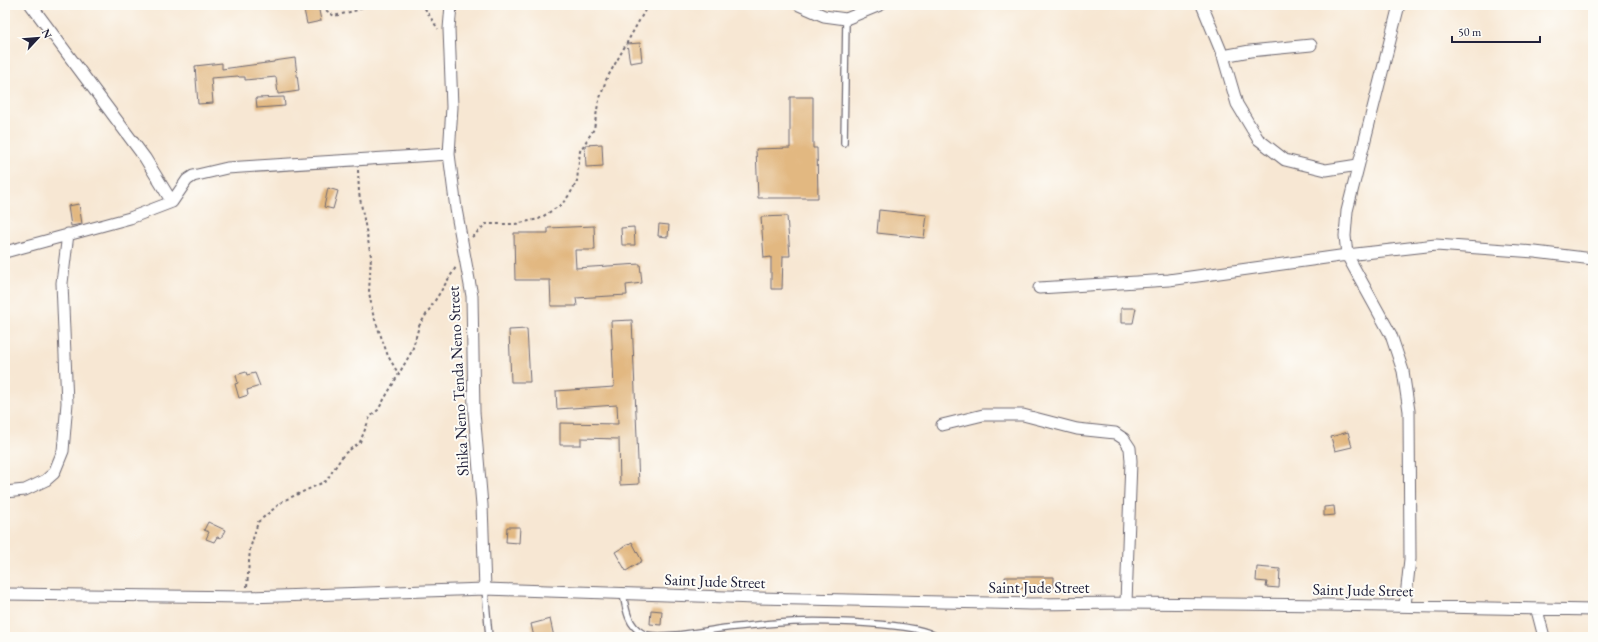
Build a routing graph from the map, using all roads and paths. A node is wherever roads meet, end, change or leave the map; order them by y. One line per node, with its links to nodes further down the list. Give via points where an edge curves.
1 (31, 5): 19 (street, via 145,158)
2 (323, 5): 3 (path, via 334,16)
3 (368, 5)
4 (420, 5): 12 (path, via 424,7)
5 (451, 5): 16 (street, Shika Neno Tenda Neno Street, via 449,28 452,107)
6 (648, 5): 22 (path, via 606,80 598,104 594,129 580,151 577,181 570,194 562,204 539,219 515,224 486,224 474,234)
7 (799, 5): 11 (street, via 824,16)
8 (880, 5): 11 (street)
9 (1202, 5): 14 (street)
10 (1399, 5): 18 (street)
11 (846, 20): 15 (lane)
12 (439, 32)
13 (1311, 45): 14 (street)
14 (1222, 56): 18 (street, via 1237,104 1258,139 1285,160 1326,170)
15 (844, 142)
16 (449, 154): 17 (street); 22 (street, Shika Neno Tenda Neno Street)
17 (358, 161): 19 (street, via 227,168 193,176 187,180); 26 (path, via 359,193 371,256 369,292 373,314 388,356)
18 (1358, 165): 23 (street, via 1347,211)
19 (172, 202): 20 (street, via 130,218)
20 (68, 234): 21 (street); 28 (street, via 62,283 67,403 63,451 54,473 46,480 25,490)
21 (5, 252)
22 (464, 253): 26 (path, via 419,326 412,351); 29 (street, Shika Neno Tenda Neno Street, via 472,296 474,412 482,505)
23 (1347, 255): 24 (street, via 1436,245 1535,252); 25 (street, via 1169,280); 34 (street, via 1391,335 1403,371 1409,411 1410,559)
24 (1593, 260)
25 (1039, 288)
26 (398, 374): 32 (path, via 378,410 370,418 360,442 344,454 326,481 283,501 258,522 250,549)
27 (942, 425): 33 (street, via 983,415 1022,415 1077,429 1115,433 1124,439 1130,448 1131,461)
28 (5, 492)
29 (485, 589): 31 (street, Saint Jude Street); 32 (street, Saint Jude Street); 37 (lane)
30 (5, 594): 32 (street, Saint Jude Street)
31 (623, 594): 33 (street, Saint Jude Street, via 1031,604); 38 (lane, via 627,616 633,625 643,634 657,636 793,622 877,624 914,628)
32 (246, 597)
33 (1126, 603): 34 (street, Saint Jude Street)
34 (1405, 606): 35 (street, Saint Jude Street)
35 (1538, 610): 36 (street, Saint Jude Street); 39 (street)
36 (1593, 610)
37 (489, 637)
38 (936, 637)
39 (1544, 637)

